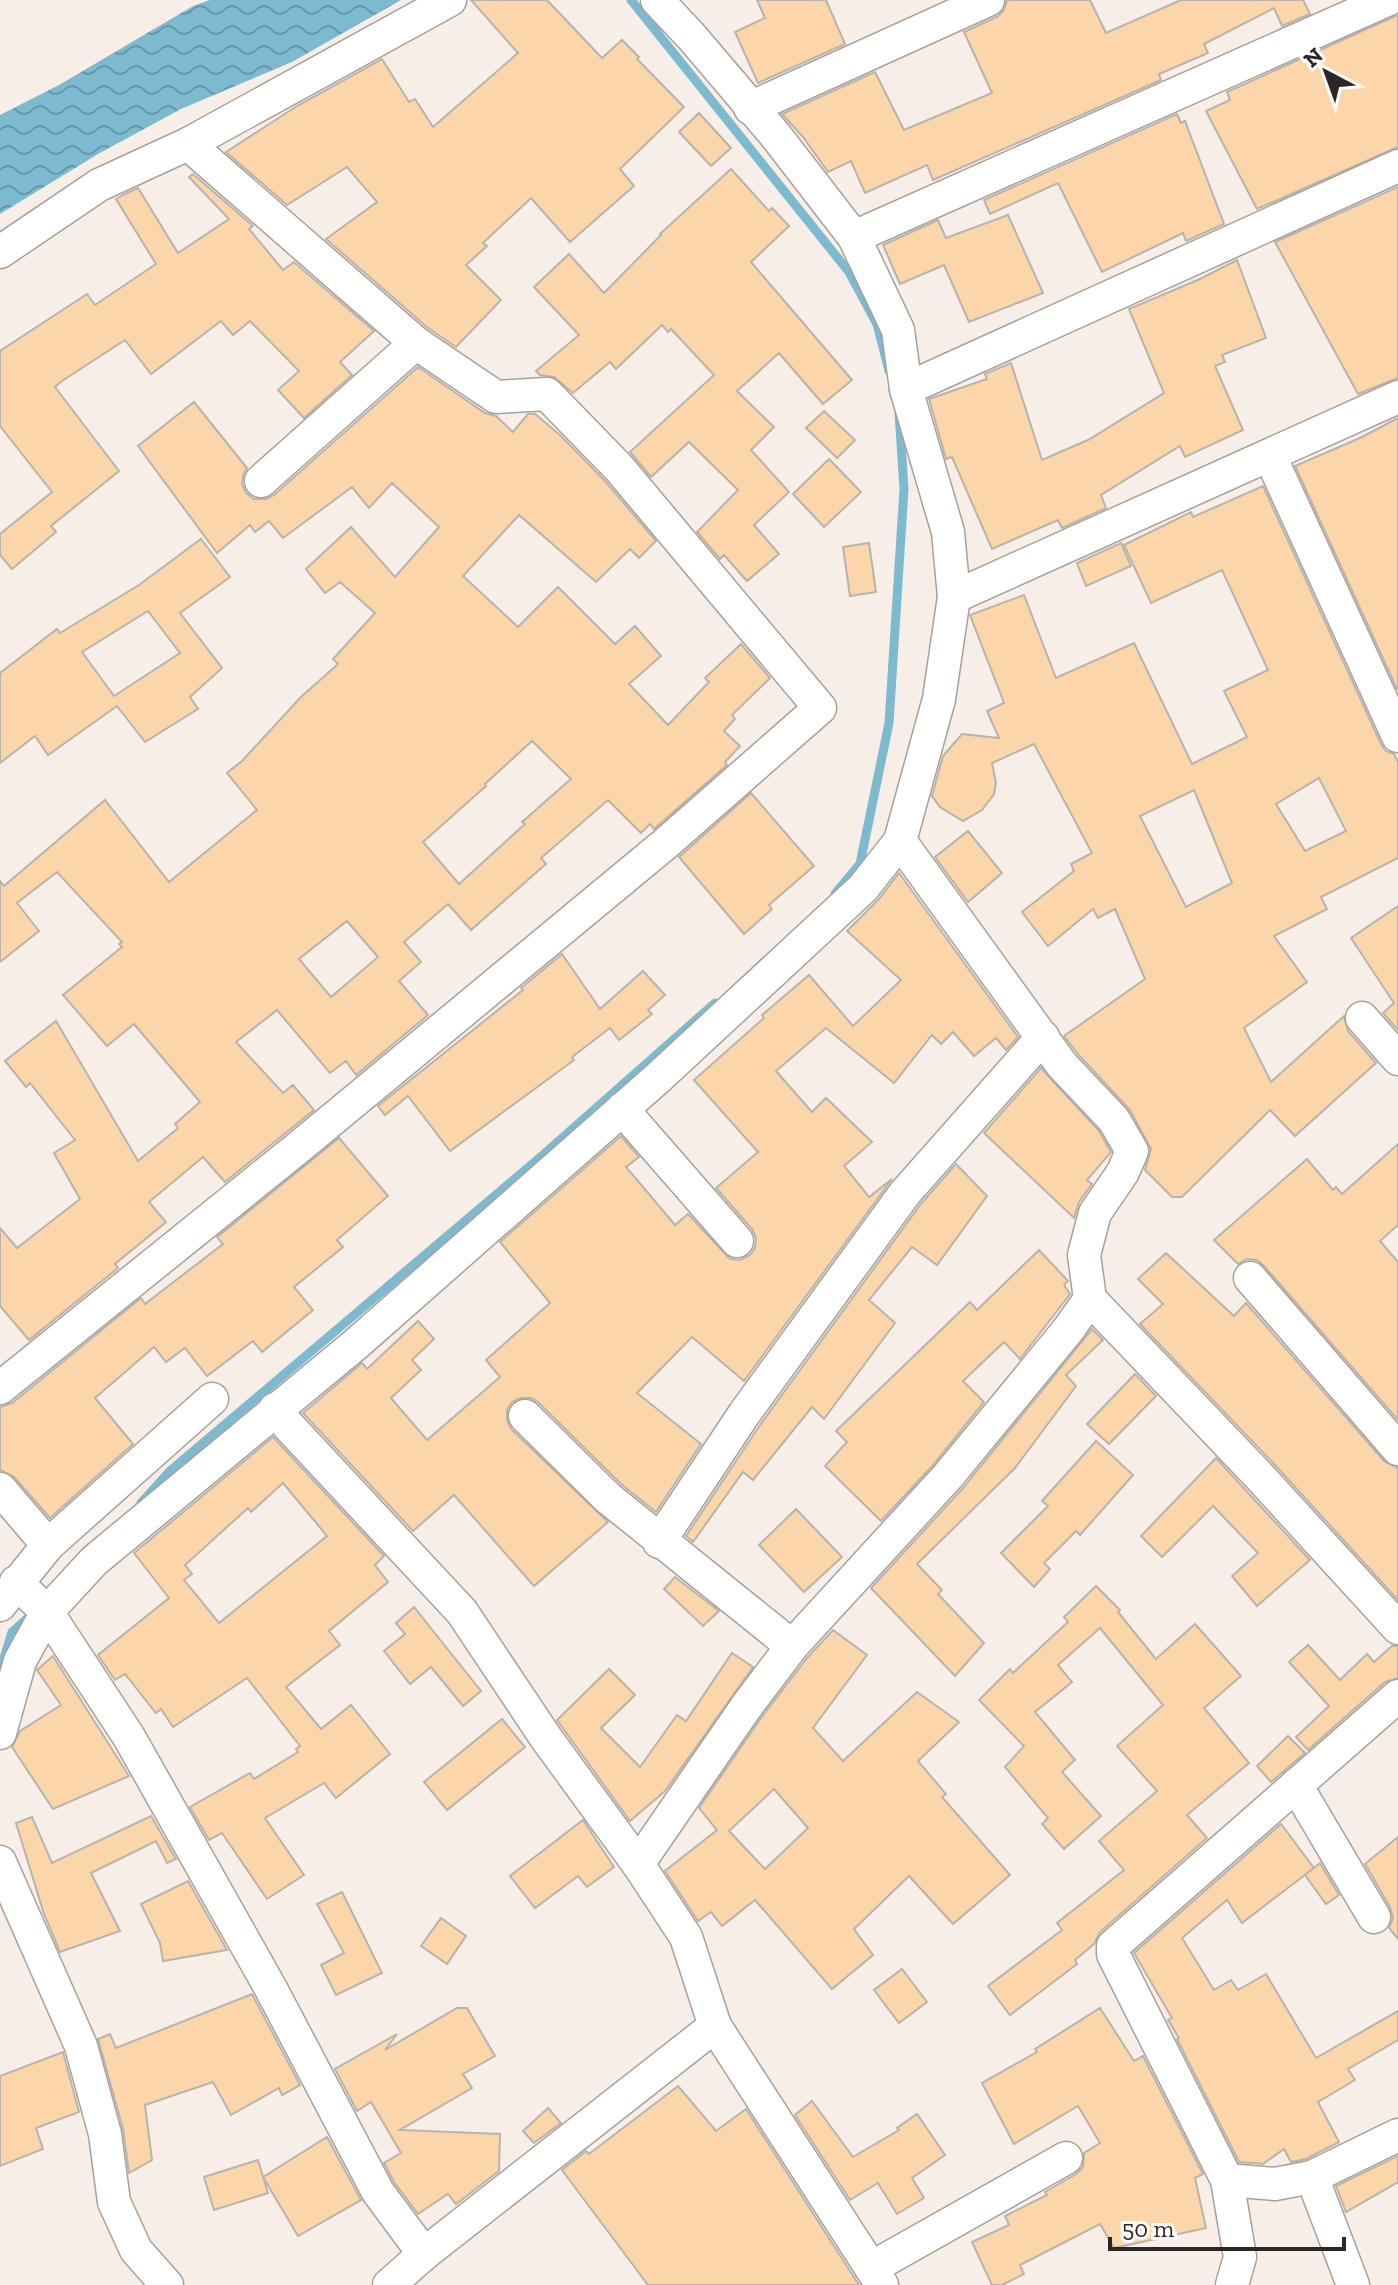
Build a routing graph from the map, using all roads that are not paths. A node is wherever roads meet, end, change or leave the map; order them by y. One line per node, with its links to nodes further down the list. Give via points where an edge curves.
1 (450, 0): 6 (street)
2 (657, 0): 5 (street)
3 (988, 0): 5 (street)
4 (1387, 0): 8 (street)
5 (750, 108): 8 (street)
6 (188, 144): 9 (street, via 99,185); 10 (street)
7 (1398, 166): 11 (street)
8 (854, 237): 11 (street, via 898,330)
9 (0, 252)
10 (416, 343): 14 (street); 25 (street, via 496,397 547,394 619,468 820,708 360,1097)
11 (906, 389): 15 (street, via 948,532)
12 (1398, 397): 13 (street)
13 (1270, 456): 15 (street); 16 (street)
14 (261, 481)
15 (954, 597): 17 (street, via 939,699)
16 (1398, 736)
17 (900, 841): 19 (street); 21 (street, via 863,888)
18 (1362, 1018): 20 (street)
19 (1043, 1037): 24 (street, via 1114,1120 1132,1151 1095,1213 1084,1255); 31 (street, via 905,1193 744,1414)
20 (1398, 1059)
21 (622, 1109): 22 (street); 27 (street)
22 (737, 1241)
23 (1250, 1278): 29 (street)
24 (1090, 1299): 35 (street); 36 (street, via 948,1476)
25 (0, 1388)
26 (212, 1399): 32 (street)
27 (275, 1409): 34 (street, via 94,1561); 41 (street, via 462,1612)
28 (525, 1416): 31 (street)
29 (1398, 1449)
30 (0, 1489): 32 (street)
31 (659, 1542): 36 (street)
32 (48, 1545): 33 (street)
33 (8, 1593): 34 (street)
34 (47, 1612): 38 (street, via 20,1661); 48 (street, via 129,1737 378,2192)
35 (1398, 1628)
36 (792, 1646): 41 (street)
37 (1398, 1696): 39 (street)
38 (0, 1733)
39 (1296, 1785): 42 (street); 47 (street, via 1113,1946)
40 (0, 1862): 50 (street, via 81,2046 105,2134 114,2202 136,2250)
41 (638, 1864): 43 (street, via 686,1937)
42 (1374, 1917)
43 (715, 2026): 48 (street); 49 (street)
44 (1398, 2135): 46 (street)
45 (1066, 2158): 49 (street)
46 (1312, 2177): 47 (street, via 1275,2184); 53 (street)
47 (1227, 2180): 52 (street, via 1240,2257)
48 (424, 2254): 51 (street)
49 (877, 2276)
50 (167, 2285)
51 (389, 2285)
52 (1232, 2285)
53 (1353, 2285)

